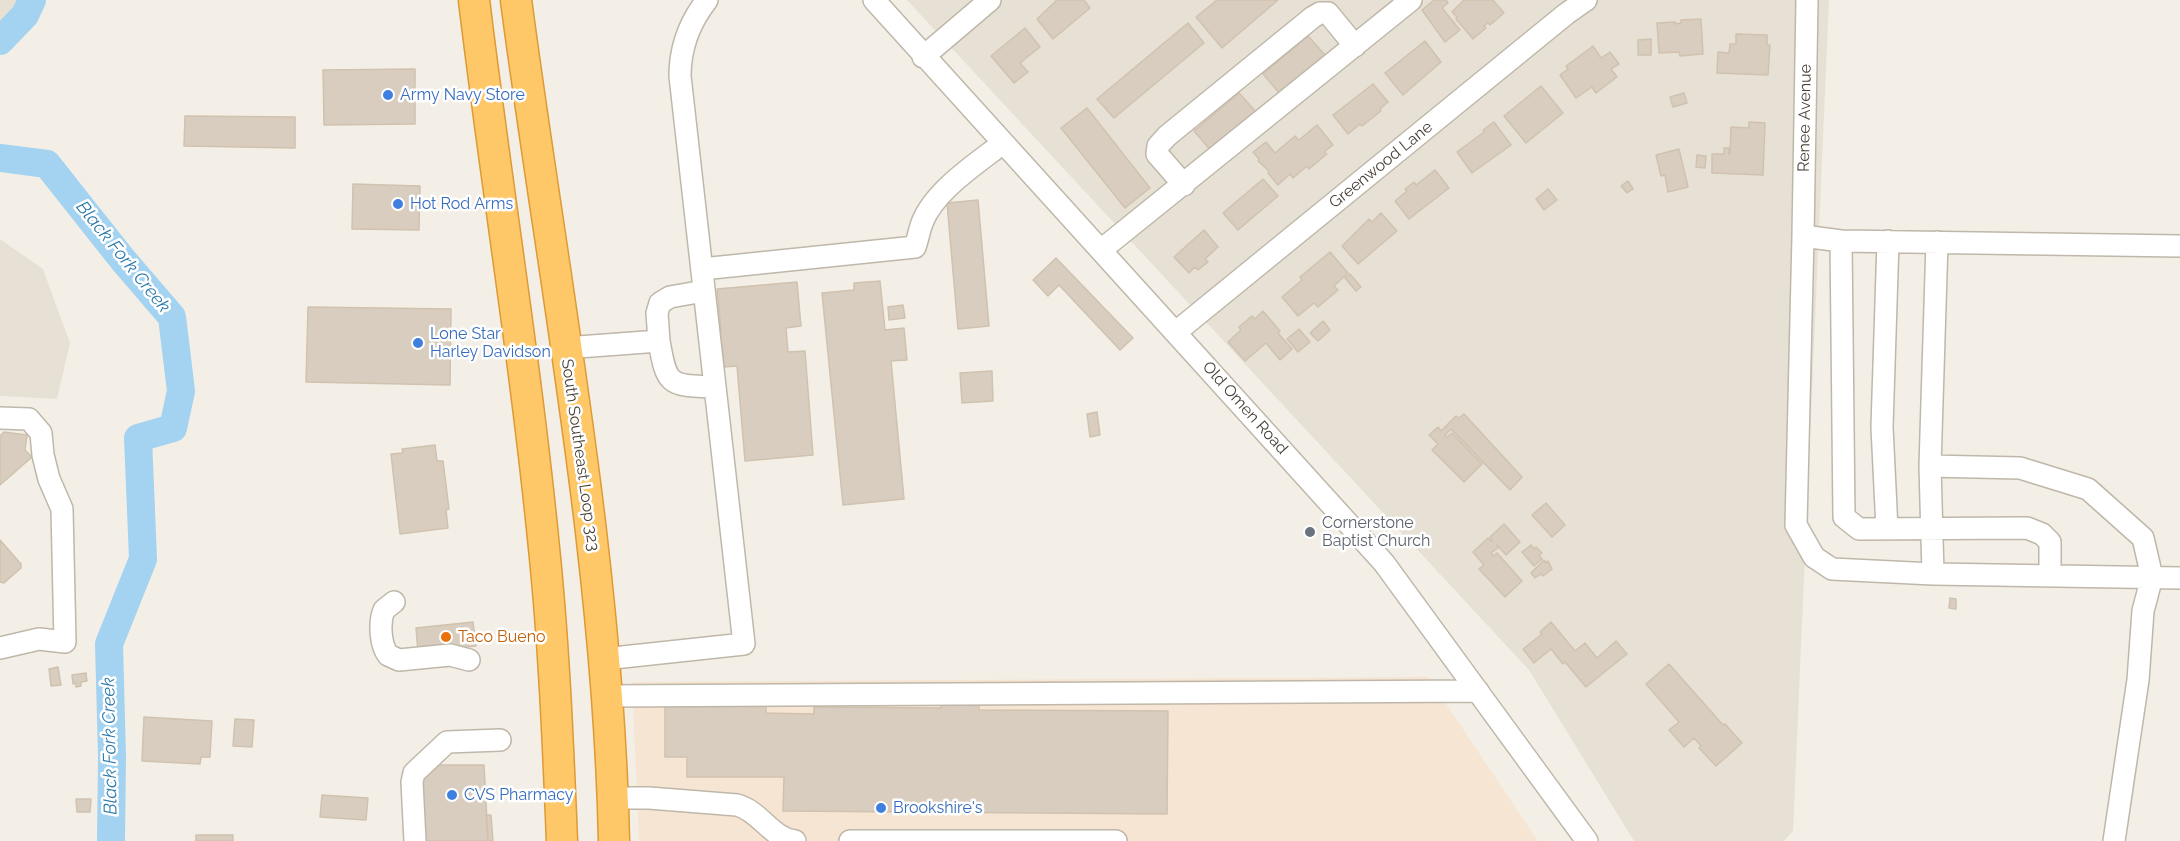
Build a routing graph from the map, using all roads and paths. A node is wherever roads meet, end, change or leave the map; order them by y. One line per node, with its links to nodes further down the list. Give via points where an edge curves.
1 (474, 0): 21 (highway)
2 (516, 0): 19 (highway, South Southeast Loop 323)
3 (707, 0): 20 (street, via 690,25 680,64)
4 (874, 0): 10 (street, Old Omen Road)
5 (990, 0): 10 (street)
6 (1411, 0): 9 (street)
7 (1586, 0): 23 (street, Greenwood Lane)
8 (1807, 0): 13 (street, Renee Avenue)
9 (1355, 46): 12 (street); 12 (street, via 1328,13 1313,17 1158,146 1157,154)
10 (923, 57): 11 (street, Old Omen Road)
11 (1003, 143): 18 (street, Old Omen Road); 20 (street, via 961,175 933,204 922,222 915,247)
12 (1184, 184): 18 (street)
13 (1803, 236): 14 (street); 31 (street, Renee Avenue, via 1796,525 1814,557 1832,569)
14 (1841, 241): 15 (street); 29 (street, via 1844,517 1859,529)
15 (1888, 241): 16 (street); 29 (street, via 1882,427)
16 (1937, 242): 17 (street); 28 (street)
17 (2180, 246)
18 (1101, 250): 23 (street, Old Omen Road)
19 (554, 269): 21 (highway); 25 (highway, South Southeast Loop 323)
20 (702, 269): 22 (street)
21 (510, 274): 44 (highway, via 546,562)
22 (704, 291): 24 (street, via 670,297 660,303); 26 (street)
23 (1176, 332): 39 (street, Old Omen Road, via 1384,563)
24 (659, 341): 25 (street); 26 (street, via 664,371 672,381 686,386)
25 (565, 348): 37 (highway, South Southeast Loop 323)
26 (715, 387): 37 (street, via 744,644)
27 (0, 418): 36 (street, via 29,419 41,433 49,479 62,509 65,642 39,639)
28 (1930, 466): 30 (street); 33 (street, via 2020,468 2088,489 2143,538)
29 (1887, 529): 30 (street)
30 (1932, 529): 31 (street); 32 (street, via 2027,528 2050,542)
31 (1933, 574): 32 (street, Renee Avenue)
32 (2050, 576): 33 (street, Renee Avenue)
33 (2152, 577): 34 (street, Renee Avenue); 52 (street, via 2143,611 2138,680)
34 (2180, 578)
35 (394, 602): 38 (street, via 384,610 381,623 388,656 399,660 450,655)
36 (0, 648)
37 (604, 659): 40 (highway, South Southeast Loop 323)
38 (469, 660)
39 (1478, 691): 40 (street); 51 (street, Old Omen Road)
40 (607, 696): 42 (highway, South Southeast Loop 323)
41 (500, 740): 43 (street, via 447,742 414,773)
42 (613, 798): 45 (highway, South Southeast Loop 323); 46 (street, via 737,805 751,810 782,837)
43 (416, 841)
44 (562, 841)
45 (614, 841)
46 (795, 841)
47 (850, 841): 48 (street)
48 (935, 841): 49 (street)
49 (1108, 841): 50 (street)
50 (1116, 841)
51 (1587, 841)
52 (2114, 841)

